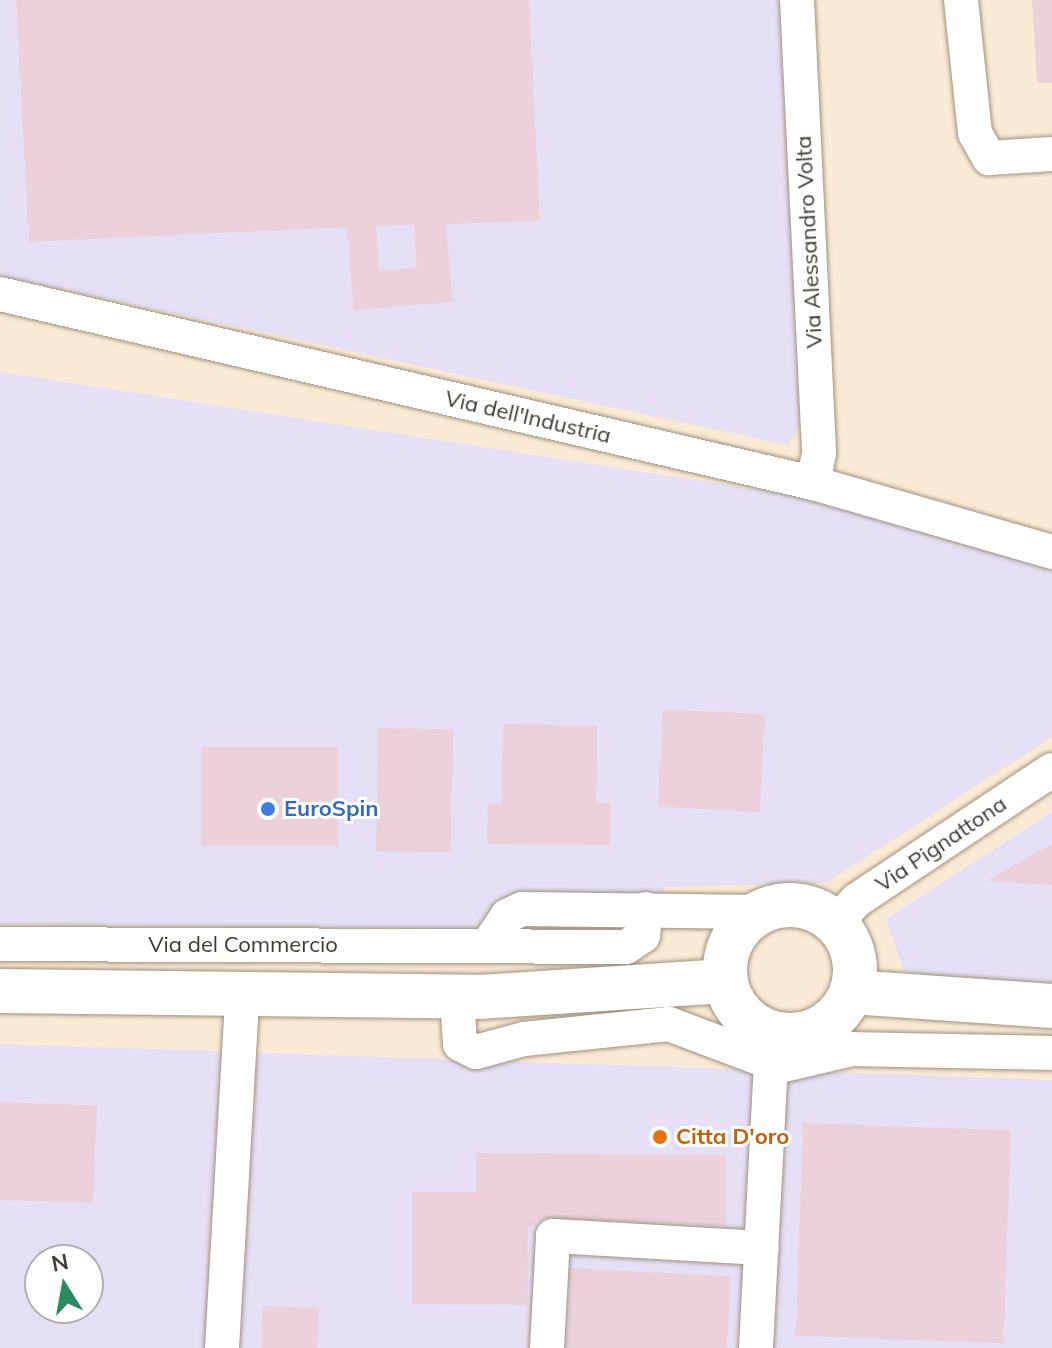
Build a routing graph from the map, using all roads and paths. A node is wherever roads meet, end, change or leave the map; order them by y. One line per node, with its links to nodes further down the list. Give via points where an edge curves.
1 (797, 0): 5 (street, Via Alessandro Volta, via 819,453)
2 (961, 0): 3 (street, via 975,133 989,158)
3 (1052, 154)
4 (0, 294): 5 (street, Via dell'Industria)
5 (813, 483): 6 (street, Via dell'Industria)
6 (1052, 552)
7 (1052, 770): 9 (street, Via Pignattona, via 857,900)
8 (759, 912): 9 (main road, via 791,905); 10 (street, Via del Commercio, via 646,909 643,936 626,947); 11 (main road, via 731,941)
9 (836, 923): 13 (main road, via 852,948)
10 (0, 944)
11 (725, 981): 13 (main road, via 737,1010 776,1035 822,1027); 15 (main road)
12 (0, 991): 14 (main road)
13 (852, 992): 16 (main road)
14 (242, 996): 15 (main road); 20 (street)
15 (457, 996): 18 (street, via 460,1044 476,1052 524,1039 669,1024)
16 (1052, 1006)
17 (1052, 1053): 18 (street, via 852,1049 802,1065)
18 (771, 1065): 19 (street)
19 (762, 1248): 21 (street, via 553,1236); 22 (street)
20 (222, 1348)
21 (547, 1348)
22 (756, 1348)

